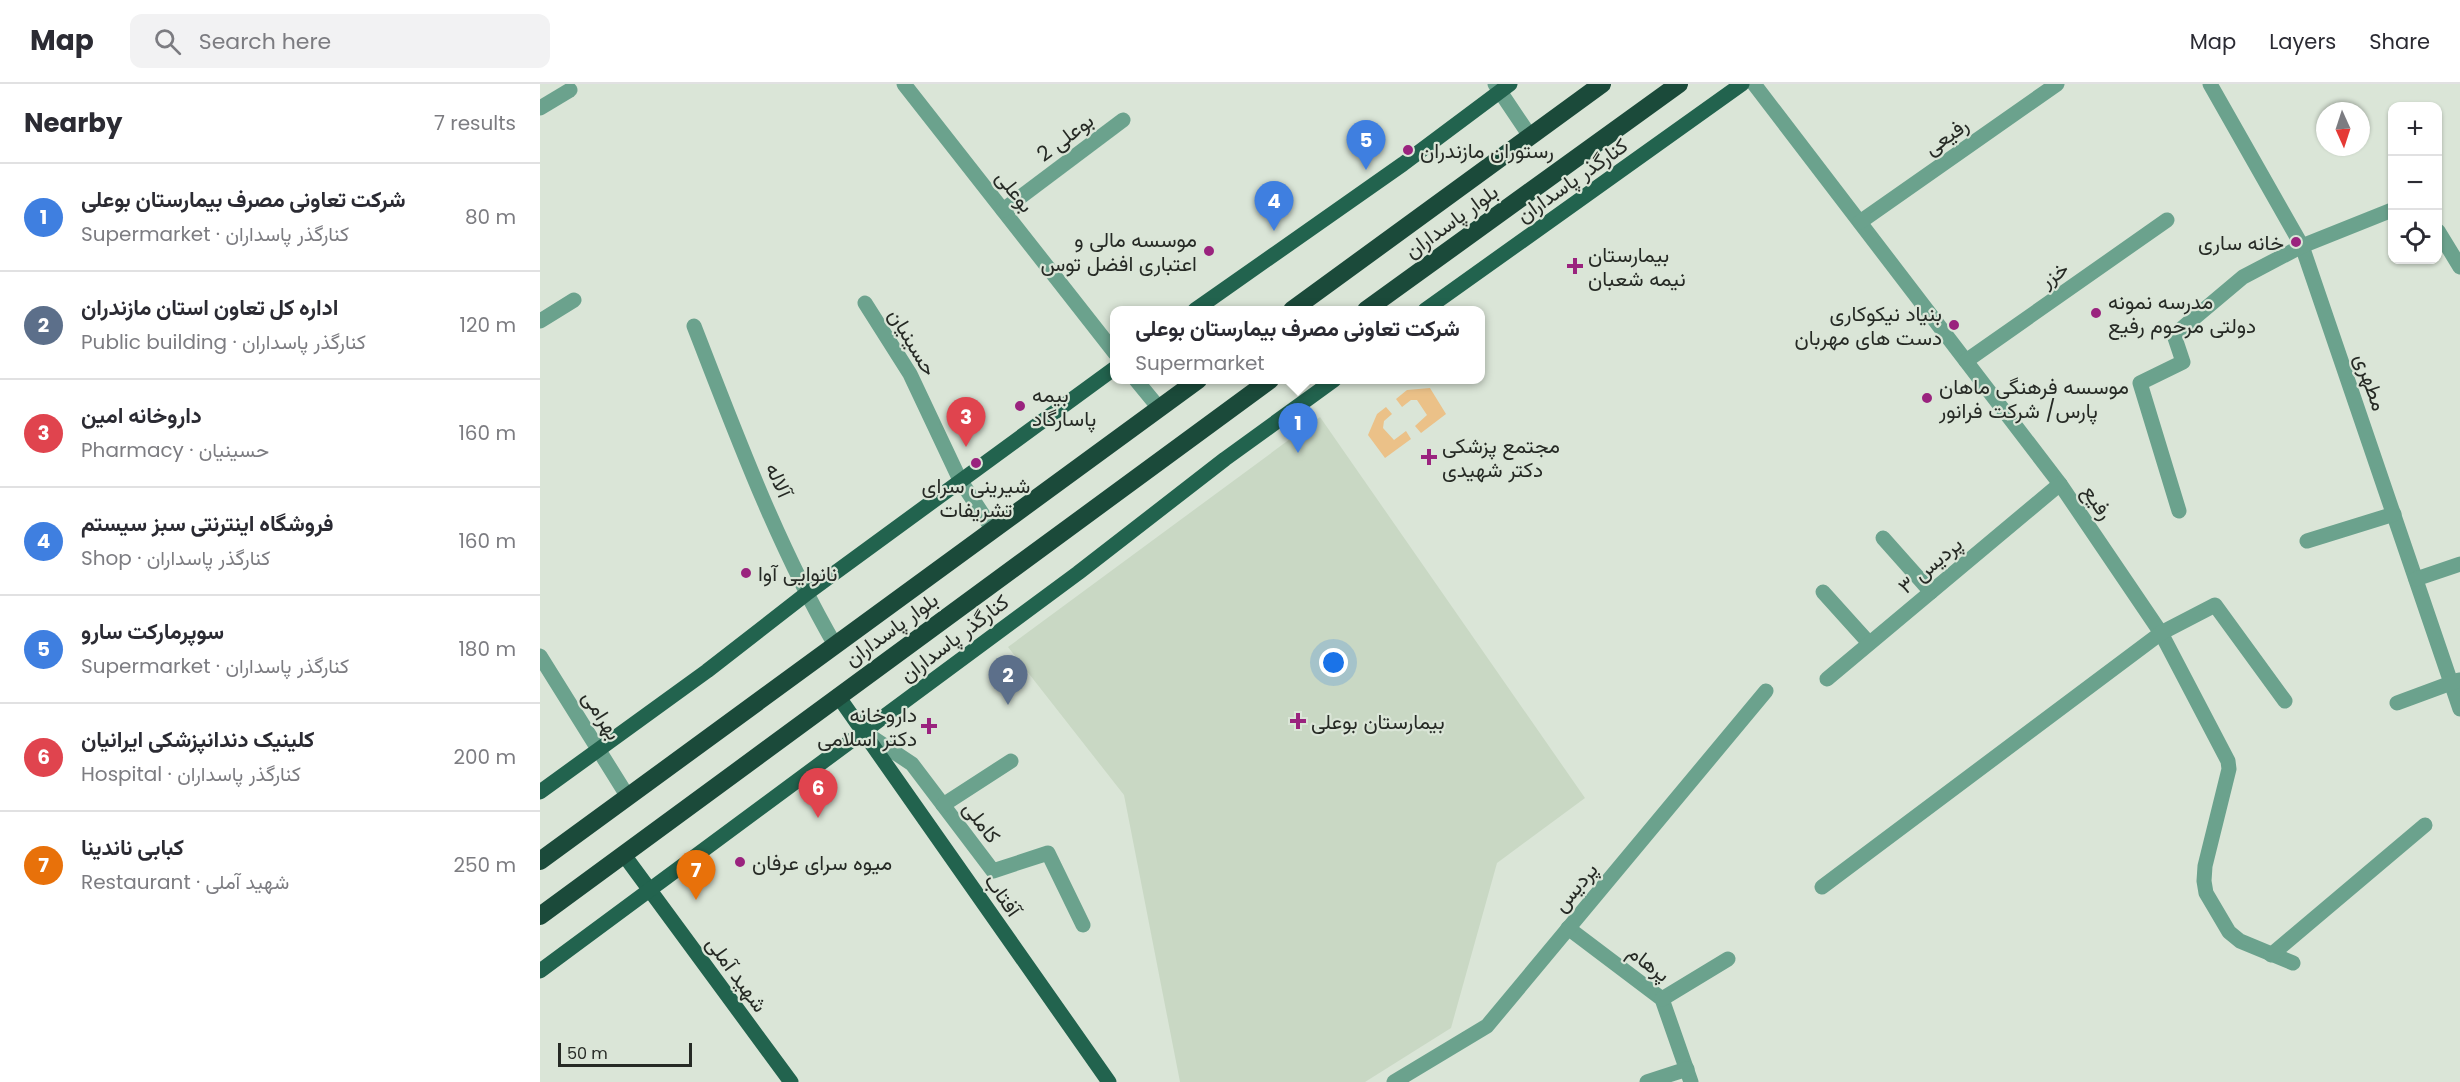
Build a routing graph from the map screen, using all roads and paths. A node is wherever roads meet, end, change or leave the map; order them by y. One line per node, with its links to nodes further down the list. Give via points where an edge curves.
1 (904, 84): 13 (street, بوعلی)
2 (1602, 84): 12 (highway, بلوار پاسداران)
3 (1679, 84): 24 (highway, بلوار پاسداران)
4 (1742, 84): 25 (main road, کنارگذر پاسداران)
5 (1754, 84): 16 (street, رفیع)
6 (2057, 84): 16 (street, رفیعی)
7 (2210, 84): 18 (street, مطهری)
8 (1502, 87): 12 (street); 22 (main road, via 1403,164)
9 (570, 90): 10 (street)
10 (540, 108)
11 (1123, 120): 13 (street, بوعلی 2)
12 (1530, 136): 23 (highway, بلوار پاسداران)
13 (1003, 210): 28 (street, بوعلی)
14 (2388, 212): 18 (street)
15 (2167, 220): 29 (street, خزر)
16 (1860, 222): 29 (street, رفیع)
17 (2442, 238): 19 (street)
18 (2302, 246): 38 (street, via 2242,278 2174,335 2183,362 2140,383); 39 (street, مطهری)
19 (2460, 267)
20 (574, 300): 26 (street)
21 (865, 303): 36 (street, حسینیان, via 910,374)
22 (1200, 306)
23 (1297, 306)
24 (1372, 306)
25 (1431, 306)
26 (540, 321)
27 (694, 326): 47 (street, آلاله)
28 (1110, 347)
29 (1966, 361): 37 (street, رفیع)
30 (1110, 372): 36 (main road)
31 (1139, 384): 35 (street)
32 (1192, 384): 35 (highway, بلوار پاسداران)
33 (1265, 384): 55 (highway, بلوار پاسداران)
34 (1329, 384): 59 (main road, کنارگذر پاسداران)
35 (1158, 408): 40 (highway, بلوار پاسداران)
36 (960, 480): 40 (street, حسینیان); 47 (main road)
37 (2060, 484): 46 (street, پردیس ۳); 48 (street, رفیع)
38 (2179, 511)
39 (2394, 514): 42 (street); 44 (street, مطهری)
40 (993, 530): 50 (highway, بلوار پاسداران)
41 (1882, 538): 46 (street)
42 (2307, 541)
43 (2460, 564): 44 (street)
44 (2416, 579): 53 (street, مطهری)
45 (1823, 592): 49 (street)
46 (1931, 592): 49 (street, پردیس ۳)
47 (806, 594): 50 (street, آلاله); 60 (main road)
48 (2161, 633): 56 (street, via 2215,606); 68 (street); 73 (street, رفیع, via 2228,761 2205,866 2206,893 2229,933)
49 (1869, 643): 52 (street, پردیس ۳)
50 (835, 645): 63 (highway, بلوار پاسداران)
51 (540, 656): 60 (street, بهرامی)
52 (1827, 678)
53 (2456, 681): 57 (street); 58 (street, مطهری)
54 (1766, 691): 72 (street, پردیس)
55 (838, 696): 59 (main road, آفتاب); 66 (highway, بلوار پاسداران)
56 (2285, 701)
57 (2397, 702)
58 (2460, 709)
59 (863, 732): 64 (street, کاملی, via 912,764); 69 (main road, کنارگذر پاسداران); 80 (main road, آفتاب)
60 (599, 750): 62 (main road); 63 (street, بهرامی)
61 (1011, 761): 64 (street)
62 (540, 792)
63 (628, 797): 67 (highway, بلوار پاسداران)
64 (943, 805): 71 (street, کاملی, via 993,871 1048,853)
65 (2425, 825): 73 (street)
66 (624, 855): 69 (main road, شهید آملی); 70 (highway, بلوار پاسداران)
67 (540, 861)
68 (1822, 887)
69 (650, 890): 76 (main road, کنارگذر پاسداران); 79 (main road, شهید آملی)
70 (540, 916)
71 (1083, 925)
72 (1568, 928): 77 (street, پرهام); 81 (street, پردیس, via 1488,1026)
73 (2271, 955): 75 (street, رفیع)
74 (1728, 959): 77 (street)
75 (2293, 963)
76 (540, 971)
77 (1662, 999): 78 (street, پرهام)
78 (1689, 1075): 82 (street)
79 (791, 1082)
80 (1108, 1082)
81 (1394, 1082)
82 (1647, 1082)

